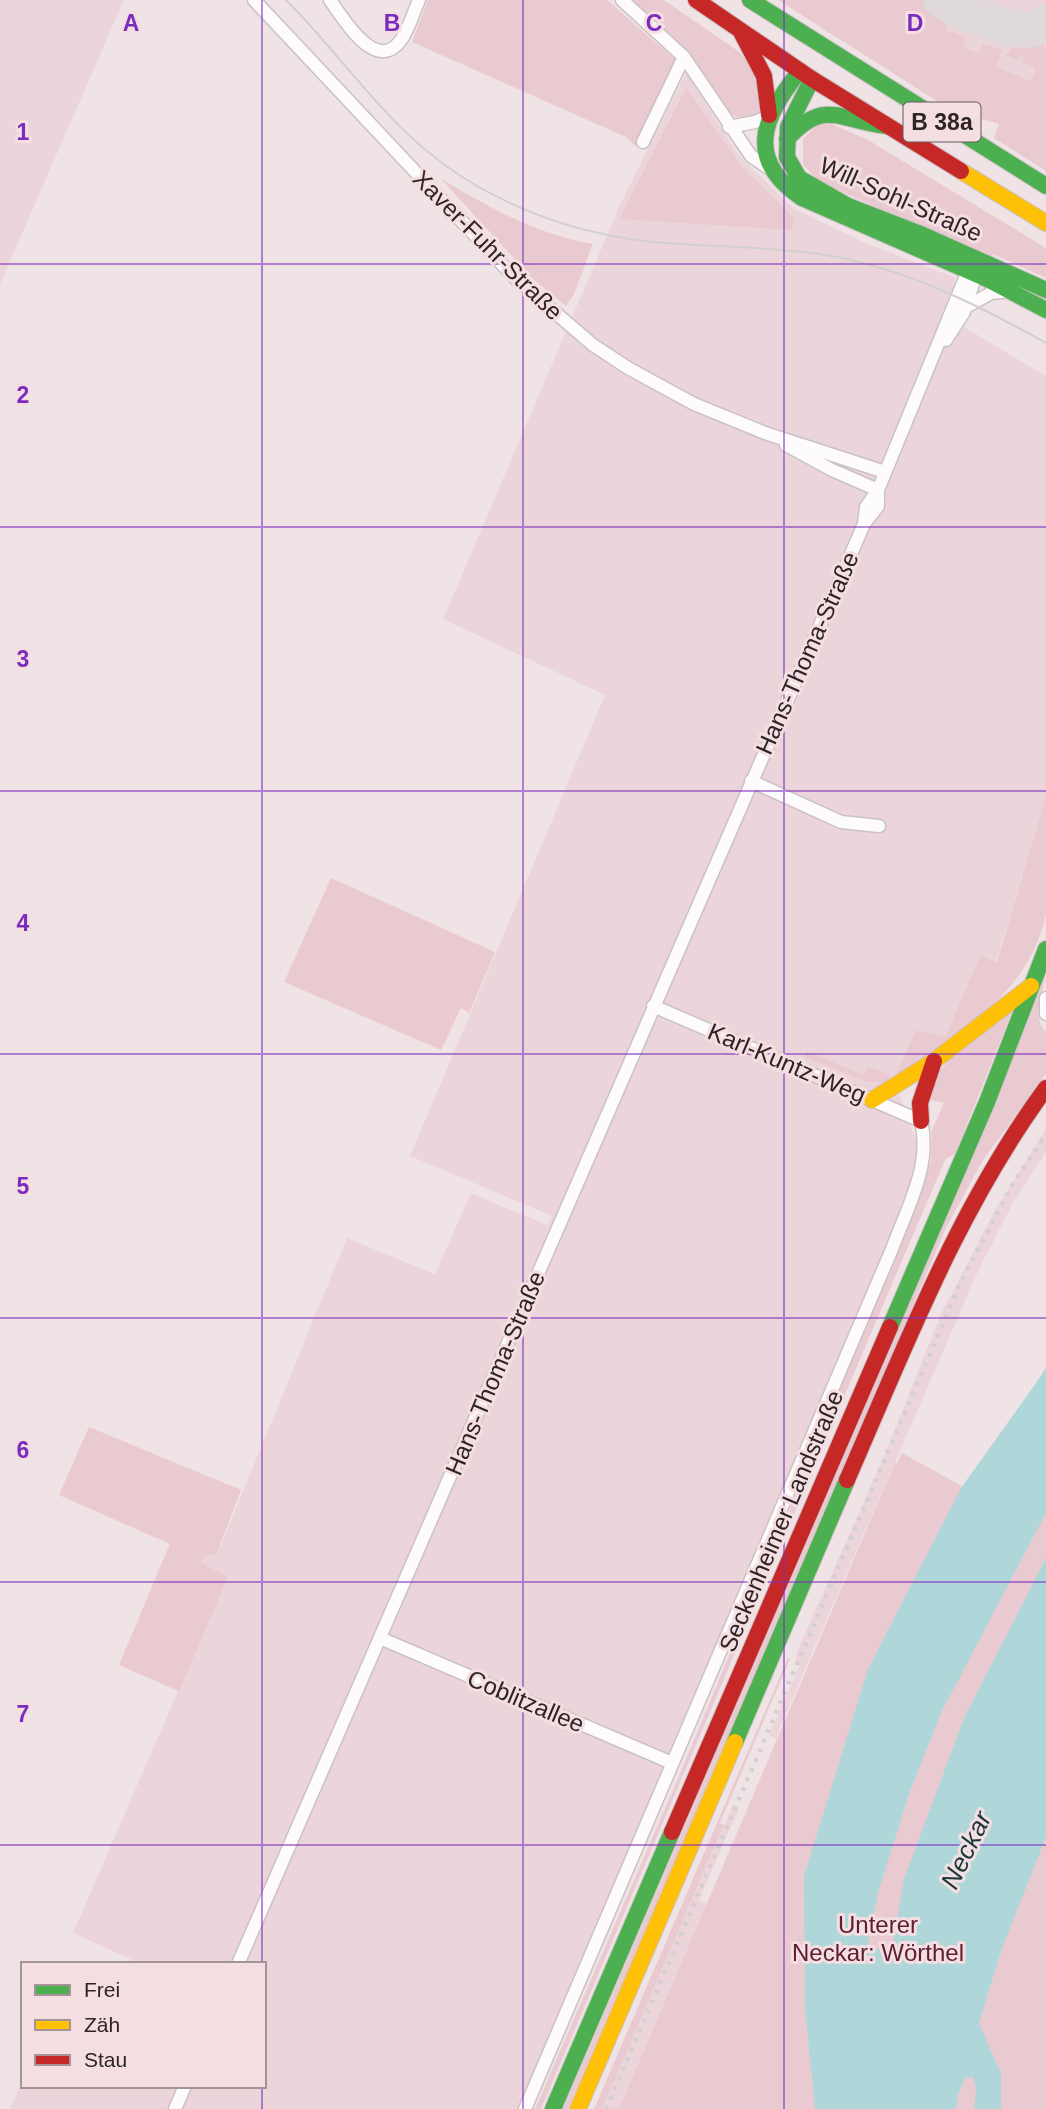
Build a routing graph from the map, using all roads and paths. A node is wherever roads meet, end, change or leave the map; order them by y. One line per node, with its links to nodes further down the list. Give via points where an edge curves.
1 (254, 0): 28 (street, Xaver-Fuhr-Straße, via 516,279 565,323 649,380)
2 (330, 0): 3 (street, via 366,45 384,50 402,39)
3 (419, 0)
4 (622, 0): 9 (street)
5 (696, 0): 7 (main road, B 38a)
6 (750, 0): 8 (main road, B 38a)
7 (740, 30): 11 (main road, B 38a); 12 (main road, via 764,76)
8 (809, 39): 10 (main road, B 38a); 11 (main road)
9 (684, 57): 13 (street); 16 (street)
10 (839, 58): 11 (main road); 19 (main road, B 38a)
11 (809, 71): 12 (main road); 14 (main road, B 38a); 15 (main road)
12 (769, 116): 13 (street); 17 (main road, via 764,149)
13 (729, 127): 17 (street, via 751,156)
14 (887, 127): 15 (main road, via 822,113 804,121); 20 (main road, B 38a)
15 (786, 139): 18 (main road, Will-Sohl-Straße, via 789,161)
16 (643, 142)
17 (770, 169): 18 (street); 22 (main road, Will-Sohl-Straße, via 794,194)
18 (799, 178): 21 (main road, Will-Sohl-Straße, via 848,206)
19 (1046, 186)
20 (1046, 223)
21 (978, 258): 22 (street, Hans-Thoma-Straße); 23 (main road, Will-Sohl-Straße)
22 (972, 273): 24 (main road, Will-Sohl-Straße); 25 (street, Hans-Thoma-Straße); 27 (street, Hans-Thoma-Straße)
23 (1046, 290)
24 (1011, 291): 25 (street, via 991,293); 26 (main road, Will-Sohl-Straße)
25 (966, 307): 27 (street, Hans-Thoma-Straße)
26 (1046, 310)
27 (934, 358): 29 (street, Hans-Thoma-Straße)
28 (765, 433): 29 (street, Xaver-Fuhr-Straße); 30 (street, Xaver-Fuhr-Straße)
29 (885, 472): 30 (street, Hans-Thoma-Straße)
30 (878, 489): 31 (street, Hans-Thoma-Straße, via 866,507 864,524)
31 (751, 781): 32 (street, Hans-Thoma-Straße, via 841,822); 36 (street, Hans-Thoma-Straße)
32 (879, 826)
33 (1046, 949): 34 (main road, Seckenheimer Landstraße)
34 (1034, 984): 38 (main road); 48 (main road, Seckenheimer Landstraße)
35 (1046, 998): 37 (street)
36 (653, 1006): 40 (street, Karl-Kuntz-Weg); 42 (street, Hans-Thoma-Straße)
37 (1046, 1014)
38 (934, 1061): 40 (main road); 41 (main road, via 920,1103)
39 (1046, 1088): 49 (main road, Seckenheimer Landstraße, via 1004,1143 939,1267)
40 (872, 1100): 41 (street, Karl-Kuntz-Weg)
41 (921, 1121): 43 (street, Seckenheimer Landstraße, via 924,1162 892,1249)
42 (380, 1638): 43 (street, Coblitzallee); 44 (street, Hans-Thoma-Straße)
43 (672, 1763): 47 (street, Seckenheimer Landstraße)
44 (239, 1962)
45 (184, 2088): 46 (street)
46 (175, 2109)
47 (525, 2109)
48 (553, 2109)
49 (578, 2109)

